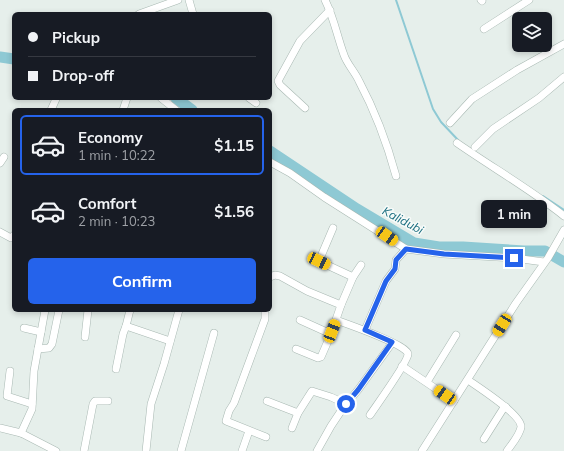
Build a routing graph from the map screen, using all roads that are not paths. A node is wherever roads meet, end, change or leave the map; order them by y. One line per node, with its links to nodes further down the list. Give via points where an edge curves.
1 (178, 0): 6 (street)
2 (189, 0): 7 (street)
3 (324, 0): 5 (street)
4 (529, 0): 8 (street)
5 (330, 10): 15 (street, via 300,41 278,81 280,86); 20 (street, via 344,56 359,81 377,121)
6 (145, 12)
7 (192, 12)
8 (484, 29)
9 (564, 44): 16 (street, via 472,99)
10 (564, 77): 18 (street, via 539,98 493,129)
11 (164, 100): 14 (street)
12 (252, 100): 13 (street)
13 (256, 103)
14 (174, 108)
15 (305, 108)
16 (450, 123)
17 (457, 143): 21 (street)
18 (475, 147)
19 (272, 163): 26 (street)
20 (396, 176)
21 (564, 216)
22 (333, 228): 29 (street)
23 (564, 230): 28 (street)
24 (0, 232): 25 (street)
25 (12, 237)
26 (406, 249): 28 (street, via 444,254); 44 (street, via 396,260 395,269 386,281)
27 (312, 258): 29 (street)
28 (546, 260): 57 (street)
29 (319, 261): 32 (street)
30 (361, 265): 32 (street)
31 (272, 276): 33 (street, via 280,276 307,291)
32 (353, 277): 33 (street)
33 (342, 305): 41 (street)
34 (46, 312): 45 (street)
35 (59, 312): 52 (street, via 52,344 49,348)
36 (88, 312): 49 (street)
37 (130, 312): 42 (street)
38 (178, 312): 50 (street)
39 (266, 312): 69 (street, via 234,403 226,418 226,421)
40 (300, 320): 47 (street)
41 (336, 320): 44 (street); 47 (street)
42 (126, 326): 50 (street); 55 (street)
43 (24, 328): 45 (street)
44 (365, 330): 51 (street)
45 (41, 332): 52 (street)
46 (214, 333): 76 (street)
47 (330, 334): 53 (street, via 321,357)
48 (456, 335): 58 (street)
49 (85, 337)
50 (170, 341): 75 (street, via 151,404)
51 (392, 342): 54 (street, via 408,352); 63 (street)
52 (38, 349): 62 (street)
53 (296, 349)
54 (402, 366): 58 (street); 66 (street)
55 (116, 369)
56 (10, 371): 62 (street, via 7,396)
57 (468, 380): 61 (street); 64 (street)
58 (427, 382): 61 (street)
59 (108, 401): 74 (street, via 95,401 93,404)
60 (267, 401): 65 (street)
61 (454, 401): 79 (street)
62 (32, 404): 70 (street)
63 (346, 404): 65 (street, via 312,391); 78 (street)
64 (506, 407): 72 (street); 80 (street, via 521,424 521,429)
65 (298, 413): 68 (street)
66 (370, 415)
67 (0, 428): 70 (street)
68 (292, 428)
69 (249, 431): 71 (street); 77 (street)
70 (21, 433): 73 (street)
71 (266, 437)
72 (484, 439)
73 (56, 451)
74 (84, 451)
75 (146, 451)
76 (181, 451)
77 (242, 451)
78 (317, 451)
79 (422, 451)
80 (507, 451)

